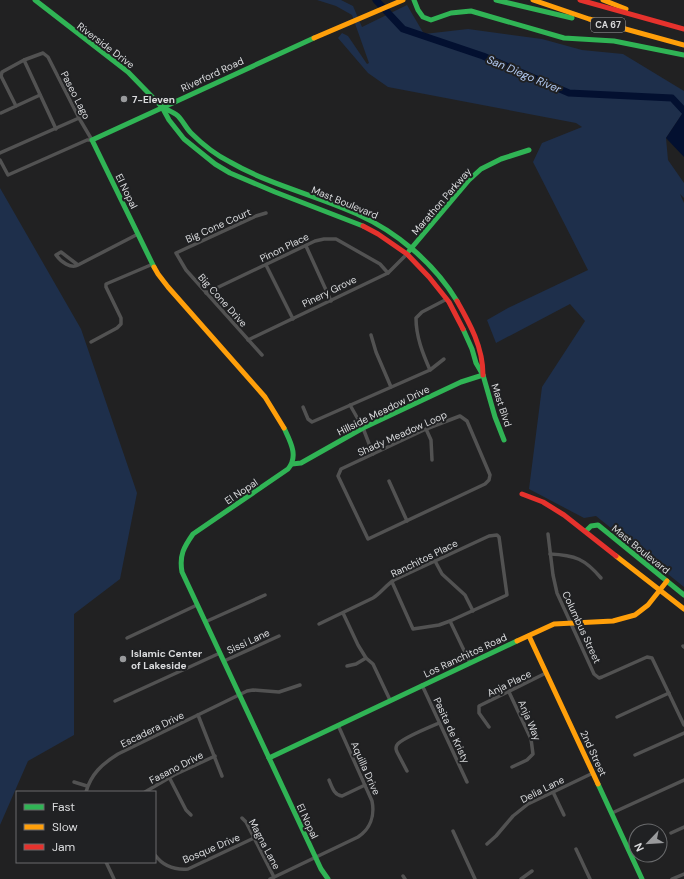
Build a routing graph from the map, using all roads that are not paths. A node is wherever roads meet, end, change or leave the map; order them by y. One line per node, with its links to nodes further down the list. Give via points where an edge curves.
1 (35, 0): 16 (main road, Riverside Drive, via 128,72)
2 (403, 0): 16 (main road, Riverford Road)
3 (414, 0): 12 (main road, via 423,17 431,20 451,13 472,11 564,38 614,41)
4 (496, 0): 9 (main road)
5 (533, 0): 9 (main road, CA 67)
6 (580, 0): 8 (main road, CA 67)
7 (603, 0): 8 (main road)
8 (655, 21): 10 (main road, CA 67)
9 (608, 25): 11 (main road, CA 67)
10 (684, 28)
11 (684, 45)
12 (684, 56)
13 (24, 60): 14 (street); 15 (street, via 2,72 1,76); 18 (street, Paseo Lago, via 40,53 48,57)
14 (40, 95): 15 (street); 19 (street)
15 (16, 106): 17 (street)
16 (162, 107): 20 (main road, Riverford Road); 24 (main road, Mast Boulevard, via 176,114 190,132 218,154 234,165); 25 (main road, Mast Boulevard, via 184,139 198,151 230,173)
17 (1, 113)
18 (79, 118): 19 (street); 20 (street, Paseo Lago)
19 (56, 129): 22 (street)
20 (92, 140): 23 (street, Riverford Road, via 8,175); 27 (main road, El Nopal)
21 (529, 150): 29 (main road, Marathon Parkway, via 481,169)
22 (0, 153)
23 (0, 160)
24 (266, 180): 25 (main road); 29 (main road, Mast Boulevard, via 358,215 382,227)
25 (264, 187): 31 (main road, Mast Boulevard, via 356,222)
26 (266, 213): 30 (street, Big Cone Court)
27 (138, 234): 32 (main road, El Nopal); 33 (street)
28 (306, 246): 34 (street, Pinon Place); 35 (street, Pinon Place, via 320,240 336,239 380,264); 38 (street)
29 (412, 249): 31 (main road, Pinery Grove); 46 (main road, Mast Boulevard, via 456,298 479,347)
30 (176, 253): 36 (street, Big Cone Drive, via 182,265)
31 (407, 254): 35 (street, Pinery Grove); 37 (main road, Mast Boulevard)
32 (153, 264): 42 (street, via 106,284 121,318 121,324); 55 (main road, El Nopal, via 168,287 275,410 294,453)
33 (78, 265): 33 (street, via 72,267 56,256 61,252)
34 (266, 265): 36 (street, Pinon Place); 39 (street)
35 (388, 273): 38 (street, Pinery Grove)
36 (206, 293): 41 (street, Big Cone Drive)
37 (447, 299): 45 (street, via 416,318 421,350); 46 (main road, Mast Boulevard)
38 (330, 301): 39 (street, Pinery Grove)
39 (293, 319): 41 (street, Pinery Grove)
40 (371, 335): 47 (street)
41 (248, 340): 43 (street, Big Cone Drive)
42 (91, 342)
43 (262, 355)
44 (444, 359): 45 (street)
45 (430, 370): 47 (street)
46 (483, 375): 50 (main road, Hillside Meadow Drive, via 461,382); 52 (main road, Mast Blvd)
47 (391, 387): 48 (street)
48 (350, 405): 49 (street, via 312,422); 50 (street)
49 (303, 407)
50 (363, 428): 53 (street); 55 (main road, Hillside Meadow Drive, via 301,463)
51 (426, 429): 53 (street, Shady Meadow Loop); 54 (street, via 431,440); 58 (street, Shady Meadow Loop, via 460,416 467,421 490,474 489,480)
52 (504, 440)
53 (373, 454): 58 (street, Shady Meadow Loop, via 341,469 338,476 368,539)
54 (432, 460)
55 (292, 464): 69 (main road, El Nopal, via 188,540 183,549 181,566)
56 (389, 481): 58 (street)
57 (522, 494): 59 (main road, Mast Boulevard, via 543,502)
58 (407, 521)
59 (586, 531): 64 (main road, Mast Boulevard, via 589,527 598,525); 66 (main road, Mast Boulevard)
60 (548, 534): 61 (street, Columbus Street)
61 (550, 554): 63 (street, via 579,558); 75 (street, Columbus Street, via 557,593)
62 (435, 561): 65 (street, Ranchitos Place); 71 (street, via 446,579 465,595); 71 (street, Ranchitos Place, via 489,536 499,537 507,595)
63 (601, 578)
64 (667, 581): 66 (main road, Los Ranchitos Road); 68 (main road, Mast Boulevard)
65 (392, 582): 72 (street, Ranchitos Place, via 373,598); 73 (street, via 413,628)
66 (660, 590): 70 (main road, Mast Boulevard); 75 (main road, Los Ranchitos Road, via 644,608 625,619)
67 (265, 595): 74 (street)
68 (684, 596)
69 (197, 605): 74 (main road, El Nopal); 79 (street)
70 (684, 609)
71 (473, 611): 73 (street)
72 (343, 613): 76 (street, Ranchitos Place); 81 (street)
73 (450, 621): 83 (street)
74 (205, 622): 80 (main road, El Nopal)
75 (571, 622): 78 (main road, Los Ranchitos Road, via 554,624); 89 (street, Columbus Street, via 594,674 599,678 650,657)
76 (319, 624)
77 (279, 636): 82 (street, Sissi Lane)
78 (529, 636): 83 (main road, Los Ranchitos Road); 85 (main road, 2nd Street)
79 (127, 638)
80 (220, 653): 82 (main road, El Nopal); 92 (street)
81 (366, 658): 84 (street); 91 (street, via 373,664)
82 (224, 661): 90 (main road, El Nopal)
83 (470, 663): 87 (main road, Los Ranchitos Road)
84 (347, 666)
85 (546, 673): 88 (street, Anja Place); 105 (main road, 2nd Street)
86 (300, 685): 90 (street, Escadera Drive, via 279,692 253,690)
87 (422, 685): 91 (main road, Los Ranchitos Road); 95 (street, Pasita de Kristy)
88 (509, 692): 98 (street, Anja Place, via 479,706 479,713); 103 (street, Anja Way, via 531,739 533,754)
89 (669, 693): 94 (street); 97 (street)
90 (239, 695): 93 (street, Escadera Drive); 102 (main road, El Nopal)
91 (390, 700): 96 (main road, Los Ranchitos Road)
92 (115, 702)
93 (198, 715): 100 (street); 113 (street, Escadera Drive, via 109,759 96,771)
94 (617, 717)
95 (439, 723): 104 (street, via 397,745 397,752); 111 (street, Pasita de Kristy)
96 (338, 725): 102 (main road, Los Ranchitos Road); 112 (street, Aquilla Drive)
97 (684, 725)
98 (489, 727)
99 (684, 733): 101 (street)
100 (215, 756): 106 (street); 107 (street, Fasano Drive)
101 (635, 756)
102 (269, 758): 128 (main road, El Nopal)
103 (512, 767)
104 (407, 771)
105 (593, 773): 116 (street, Delia Lane); 117 (main road, 2nd Street)
106 (222, 776)
107 (169, 777): 115 (street, Fasano Drive); 119 (street)
108 (329, 780): 112 (street, via 340,796)
109 (684, 780): 117 (street)
110 (74, 782): 113 (street)
111 (467, 782)
112 (366, 785): 128 (street, Aquilla Drive, via 373,808 373,816 368,826 358,837)
113 (87, 786): 114 (street, Escadera Drive)
114 (86, 791)
115 (147, 791)
116 (553, 792): 118 (street); 125 (street, Delia Lane, via 522,808)
117 (612, 813): 138 (main road, 2nd Street)
118 (564, 815)
119 (191, 816)
120 (242, 818): 124 (street, Magna Lane)
121 (684, 827): 123 (street)
122 (453, 831): 135 (street)
123 (671, 833)
124 (254, 838): 127 (street, Bosque Drive, via 188,868 170,867); 132 (street, Magna Lane)
125 (487, 844)
126 (576, 849): 137 (street)
127 (156, 856)
128 (315, 857): 132 (street, Aquilla Drive); 134 (main road, El Nopal)
129 (106, 863): 133 (street)
130 (532, 871): 136 (street)
131 (684, 874): 139 (street)
132 (272, 878)
133 (114, 879)
134 (328, 879)
135 (475, 879)
136 (521, 879)
137 (590, 879)
138 (642, 879)
139 (672, 879)

